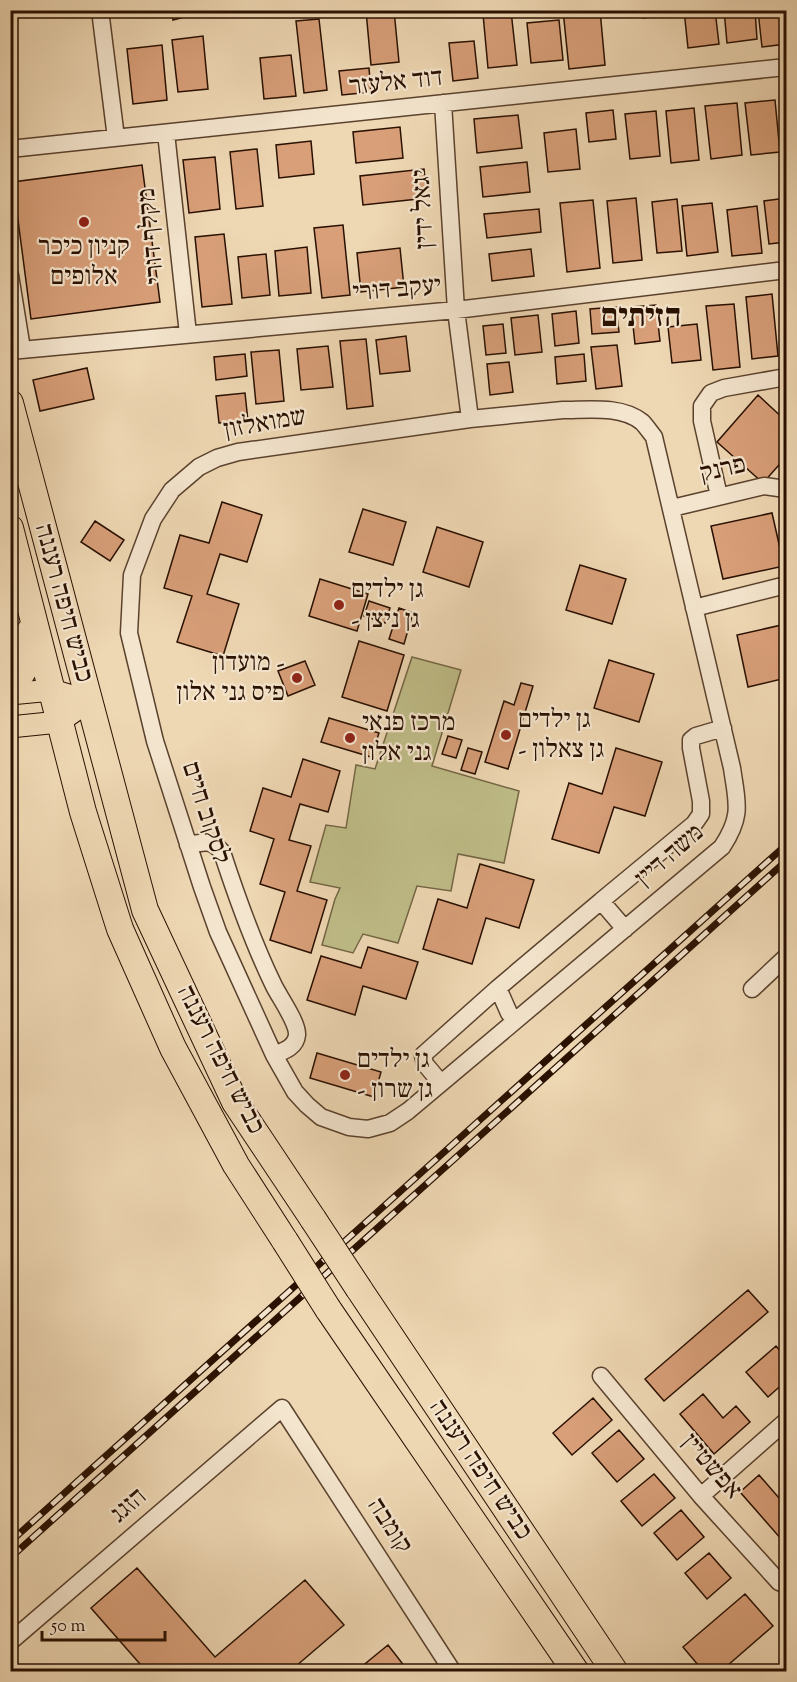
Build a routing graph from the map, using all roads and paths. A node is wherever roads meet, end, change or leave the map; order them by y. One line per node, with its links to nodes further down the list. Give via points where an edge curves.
1 (100, 10): 5 (street)
2 (786, 67): 3 (street, דוד אלעזר)
3 (443, 104): 4 (street, דוד אלעזר); 9 (street, יגאל ידין)
4 (166, 133): 5 (street, דוד אלעזר); 10 (street, מקלף דורי)
5 (116, 138): 6 (street, דוד אלעזר)
6 (10, 149)
7 (786, 270): 9 (street, יעקב דורי)
8 (10, 275): 11 (street)
9 (456, 310): 10 (street, יעקב דורי); 14 (street, יגאל ידין)
10 (188, 334): 11 (street, יעקב דורי)
11 (16, 350)
12 (786, 377): 16 (street, via 724,388 711,393 702,406)
13 (10, 403): 26 (highway, כביש חיפה רעננה)
14 (470, 419): 17 (street, משה דיין, via 562,410 624,413 642,422 654,437); 19 (street, שמואלזון, via 238,452 199,466 172,490 153,519)
15 (786, 489): 16 (street, פרנק, via 764,486)
16 (719, 496): 17 (street, פרנק)
17 (672, 508): 21 (street, משה דיין)
18 (10, 528): 22 (highway, כביש חיפה רעננה)
19 (132, 575): 30 (street, לסקוב חיים, via 129,633 155,741)
20 (786, 585): 21 (street)
21 (694, 608): 29 (street, משה דיין)
22 (30, 610): 23 (highway, via 30,654 25,670); 24 (highway, כביש חיפה רעננה)
23 (10, 686)
24 (52, 690): 25 (main road); 26 (main road); 27 (highway, כביש חיפה רעננה)
25 (10, 694)
26 (89, 701): 27 (main road); 47 (highway, כביש חיפה רעננה, bridge, via 145,910 235,1102)
27 (59, 722): 28 (main road); 46 (highway, כביש חיפה רעננה, bridge, via 82,812 120,929 173,1048 236,1164 328,1309)
28 (10, 727)
29 (723, 728): 31 (street, via 691,740 701,801 701,814 694,824); 32 (street, משה דיין, via 737,803 732,831 722,847)
30 (188, 845): 37 (street, לסקוב חיים, via 218,932); 37 (street, via 204,842 222,852 256,947 296,1027 292,1047)
31 (601, 901): 32 (street); 34 (street)
32 (625, 929): 36 (street, משה דיין)
33 (786, 957): 35 (street)
34 (498, 988): 36 (street); 38 (street, via 423,1055 425,1064)
35 (752, 989)
36 (516, 1020): 38 (street, משה דיין)
37 (274, 1055): 38 (street, משה דיין, via 307,1106 321,1117 349,1127 368,1129 390,1123)
38 (441, 1083)
39 (601, 1376): 42 (street, אפשטיין)
40 (282, 1408): 44 (street, הזגג); 45 (street, קומבה)
41 (786, 1421): 42 (street)
42 (700, 1496): 43 (street, אפשטיין)
43 (786, 1585)
44 (10, 1642)
45 (453, 1671)
46 (576, 1671)
47 (615, 1671)

